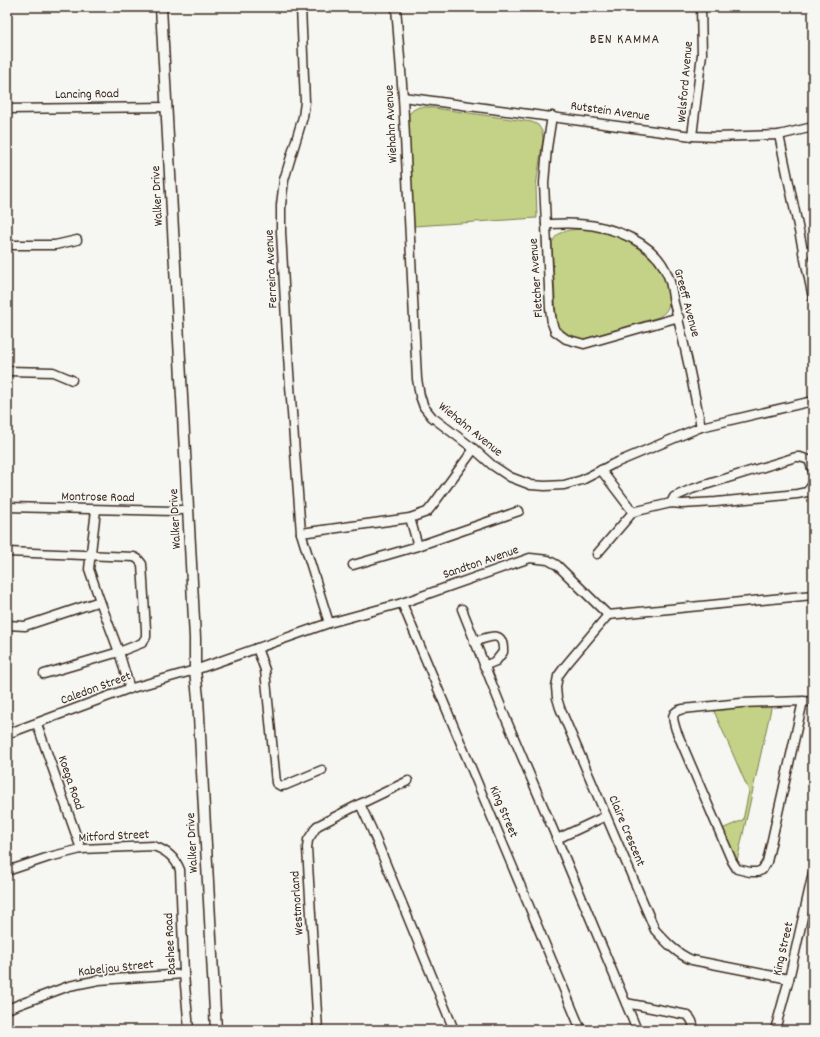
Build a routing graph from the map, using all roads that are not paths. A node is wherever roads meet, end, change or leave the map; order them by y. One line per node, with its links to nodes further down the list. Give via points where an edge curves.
1 (161, 7): 6 (street, Walker Drive)
2 (301, 7): 34 (street, Ferreira Avenue, via 305,102 284,180 281,205 289,372)
3 (396, 7): 5 (street, Wiehahn Avenue)
4 (700, 7): 11 (street, Welsford Avenue, via 702,54)
5 (403, 97): 8 (street, Rutstein Avenue); 23 (street, Wiehahn Avenue, via 416,379 424,407 432,417)
6 (167, 107): 7 (street, Lancing Road); 29 (street, Walker Drive)
7 (7, 108)
8 (552, 116): 11 (street, Rutstein Avenue); 12 (street, Fletcher Avenue, via 544,183)
9 (813, 127): 10 (street, Rutstein Avenue)
10 (779, 135): 11 (street, Rutstein Avenue); 16 (street)
11 (692, 136)
12 (546, 224): 18 (street, Greeff Avenue, via 579,224 608,229 637,241 650,250 668,276); 18 (street, Fletcher Avenue, via 552,323 555,331 561,336 584,344)
13 (77, 240): 14 (street, via 55,245)
14 (7, 245)
15 (813, 249): 16 (street)
16 (803, 253): 17 (street)
17 (813, 298)
18 (679, 317): 22 (street, Greeff Avenue)
19 (7, 371): 20 (street, via 53,372)
20 (72, 380)
21 (813, 401): 22 (street, Wiehahn Avenue)
22 (701, 427): 24 (street, Wiehahn Avenue)
23 (474, 449): 24 (street, Wiehahn Avenue, via 510,477 531,485 564,485 582,480); 33 (street, via 432,506 426,512)
24 (601, 470): 32 (street)
25 (813, 471): 27 (street, via 808,460 796,457 692,489 674,497)
26 (813, 484): 27 (street, via 807,492 798,494 716,502)
27 (670, 503): 32 (street)
28 (7, 507): 30 (street, Montrose Road)
29 (188, 509): 30 (street, Montrose Road); 51 (street, Walker Drive)
30 (96, 510): 38 (street)
31 (519, 511): 35 (street)
32 (633, 512): 37 (street)
33 (410, 518): 34 (street); 35 (street)
34 (301, 533): 45 (street, Ferreira Avenue)
35 (418, 546): 39 (street)
36 (7, 552): 38 (street)
37 (597, 554)
38 (91, 555): 41 (street, via 89,569); 49 (street, via 134,557 142,567 146,637 142,644)
39 (353, 565)
40 (813, 595): 44 (street)
41 (100, 601): 46 (street, via 25,626); 49 (street)
42 (402, 603): 44 (street, Sandton Avenue, via 520,561 538,558 557,565); 45 (street, Sandton Avenue); 75 (street, King Street)
43 (462, 609): 47 (street)
44 (608, 615): 61 (street, Claire Crescent, via 566,664 558,676 556,687 560,708)
45 (329, 623): 48 (street, Sandton Avenue)
46 (7, 625)
47 (474, 642): 50 (street); 50 (street, via 492,636 501,640 503,652 496,661)
48 (257, 648): 51 (street, Sandton Avenue); 58 (street, via 265,670 276,783 286,785)
49 (119, 652): 52 (street); 53 (street)
50 (484, 666): 62 (street)
51 (195, 670): 53 (street, Caledon Street); 72 (street, Walker Drive)
52 (44, 674)
53 (130, 689): 56 (street, Caledon Street)
54 (803, 701): 54 (street, via 741,703 683,709 676,711 672,717 732,861 737,869 744,872 762,870 767,862); 55 (street)
55 (813, 702)
56 (37, 724): 57 (street, Caledon Street); 63 (street, Koega Road)
57 (7, 734)
58 (322, 770)
59 (408, 781): 60 (street, Westmorland)
60 (360, 804): 73 (street, Westmorland, via 317,826 308,840); 74 (street)
61 (606, 816): 62 (street); 68 (street, Claire Crescent, via 655,930 664,940 684,957 692,960)
62 (557, 839): 69 (street)
63 (81, 850): 64 (street, Mitford Street, via 153,846 164,850); 65 (street, Mitford Street, via 49,857)
64 (174, 859): 67 (street, Bashee Road, via 180,870)
65 (7, 872)
66 (813, 873): 68 (street, King Street)
67 (184, 974): 70 (street, Kabeljou Street, via 100,980 69,986); 71 (street, Bashee Road)
68 (789, 980): 78 (street, King Street)
69 (626, 1003): 76 (street); 77 (street, via 687,1015 691,1018)
70 (7, 1009)
71 (189, 1030)
72 (216, 1030)
73 (318, 1030)
74 (454, 1030)
75 (581, 1030)
76 (637, 1030)
77 (693, 1030)
78 (775, 1030)

